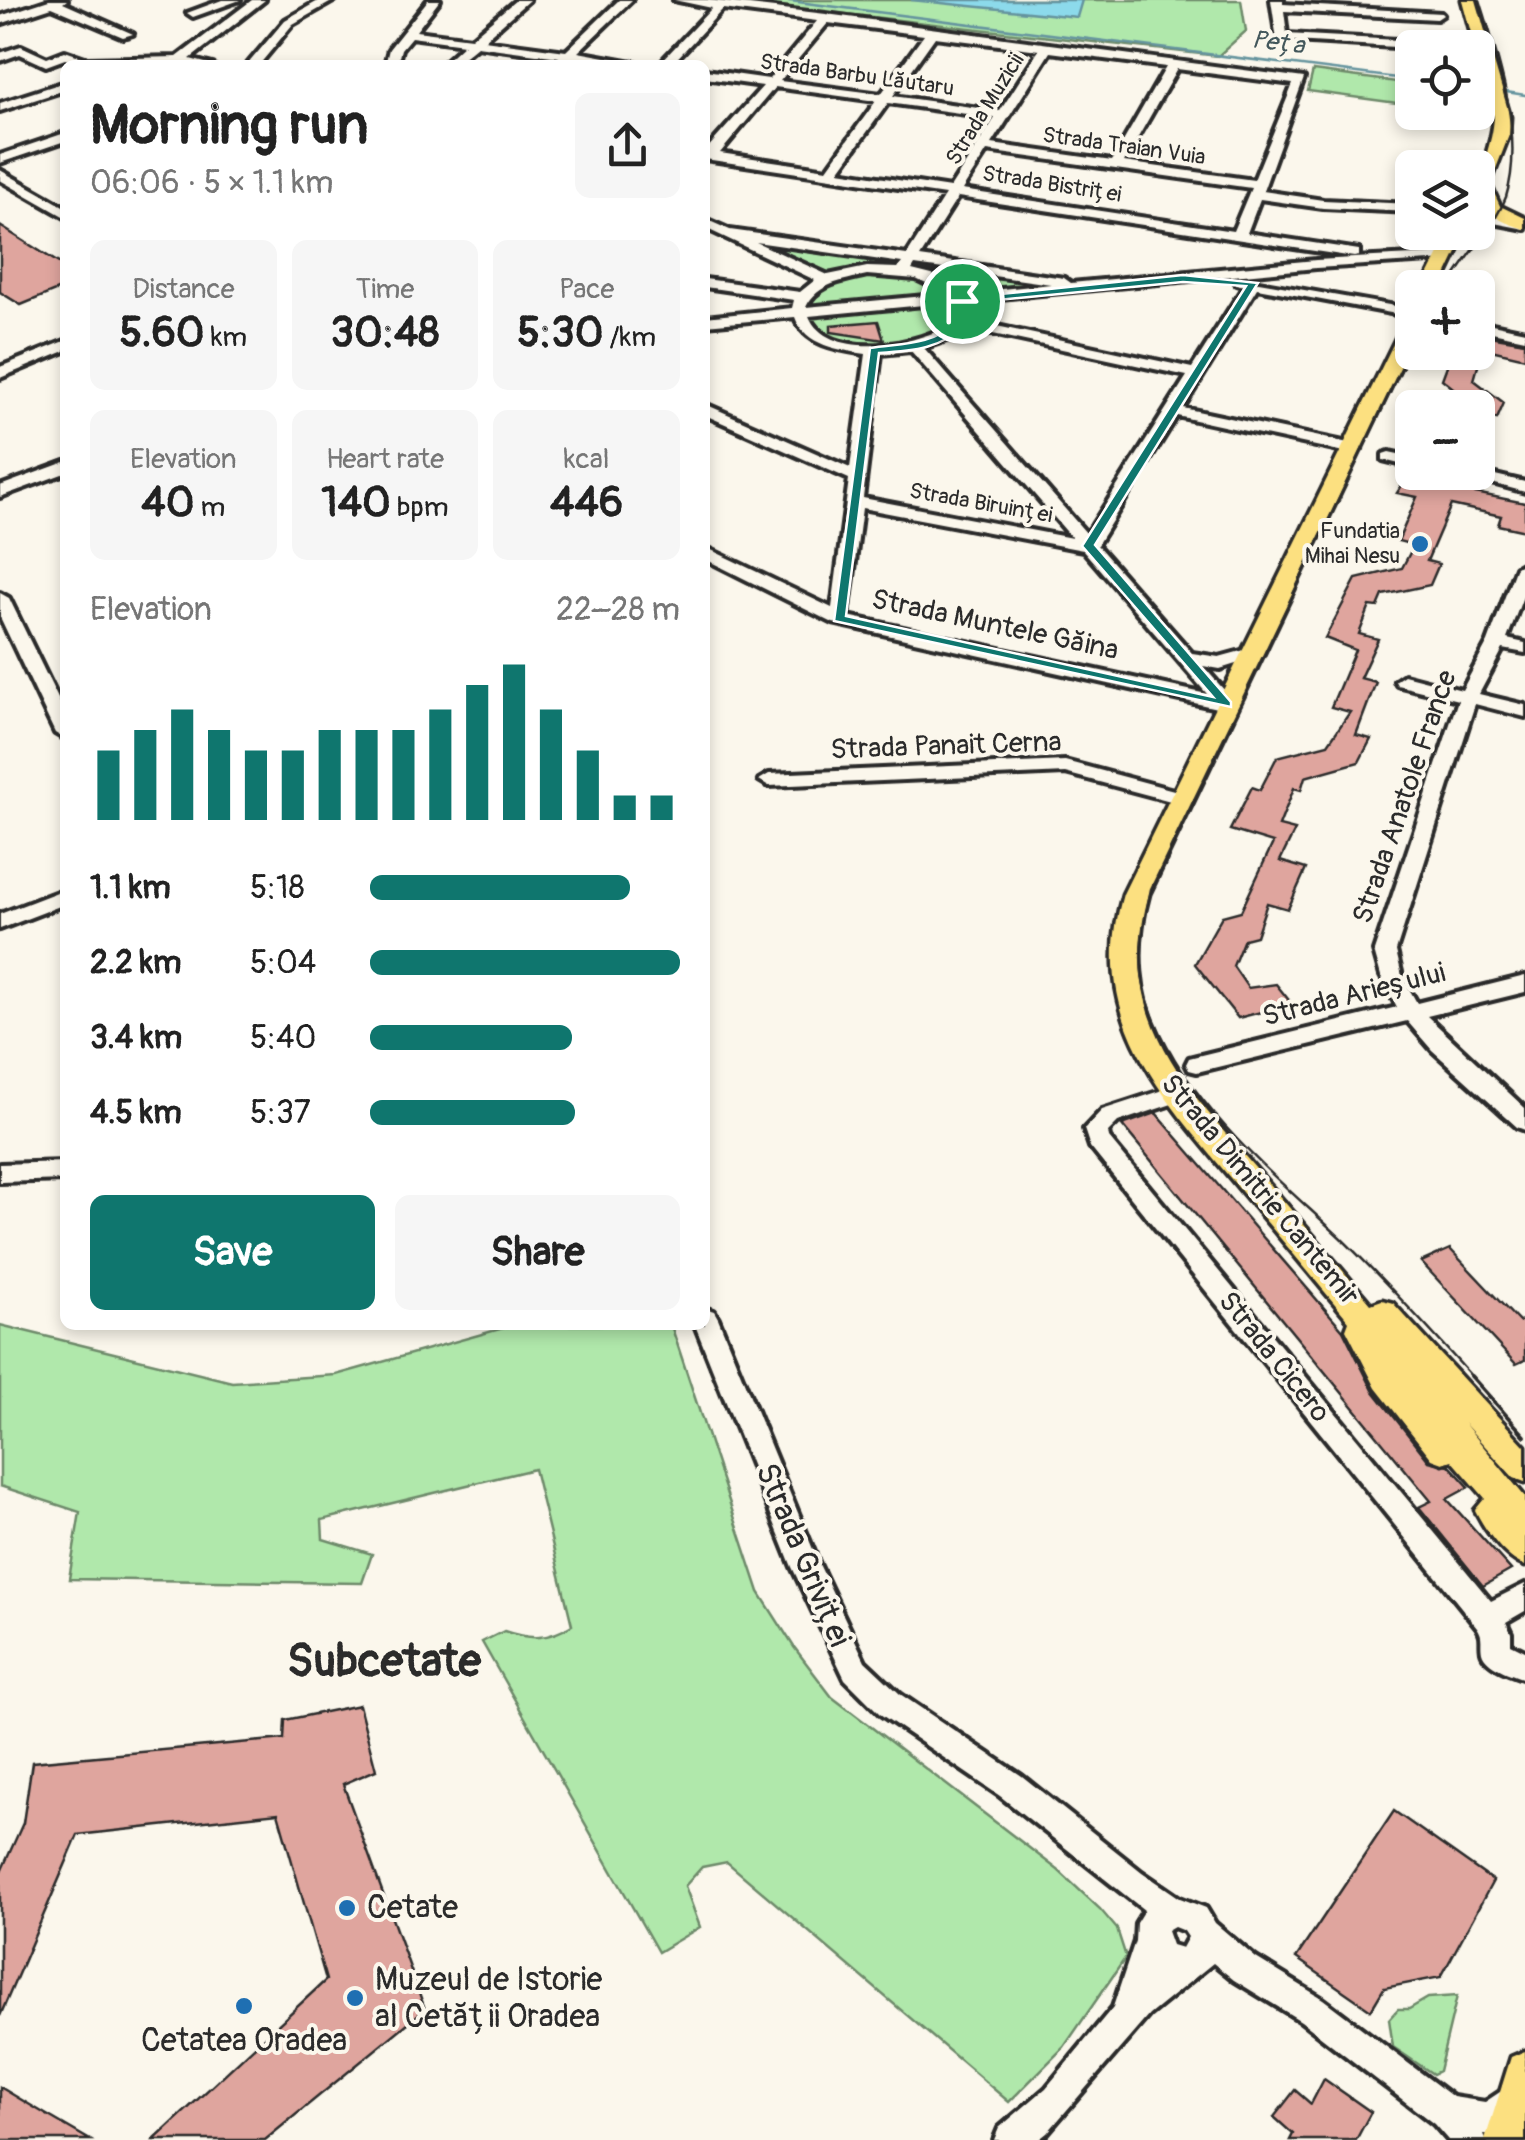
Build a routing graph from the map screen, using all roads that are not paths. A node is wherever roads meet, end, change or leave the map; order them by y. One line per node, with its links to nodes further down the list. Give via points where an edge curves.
1 (234, 0): 13 (street)
2 (259, 0): 28 (street)
3 (329, 0): 29 (street, via 289,22)
4 (434, 0): 20 (street)
5 (523, 0): 22 (street)
6 (626, 0): 25 (street)
7 (680, 0): 12 (street)
8 (1458, 0): 17 (main road)
9 (1469, 0): 18 (main road)
10 (57, 1): 16 (street); 21 (street)
11 (1277, 3): 14 (street); 23 (street, via 1280,36)
12 (721, 5): 15 (street); 34 (street)
13 (193, 13)
14 (1437, 16)
15 (826, 18): 19 (street); 37 (street)
16 (0, 20)
17 (1474, 30)
18 (1477, 30)
19 (933, 32): 24 (street); 40 (street)
20 (408, 33): 22 (street); 30 (street)
21 (127, 34)
22 (474, 42): 25 (street); 31 (street)
23 (1395, 43)
24 (1048, 47): 35 (street); 42 (street, Strada Muzicii)
25 (568, 54): 32 (street); 33 (street)
26 (0, 57): 27 (street, via 21,50 46,62)
27 (79, 60)
28 (181, 60)
29 (257, 60)
30 (392, 60)
31 (453, 60)
32 (563, 60)
33 (609, 60)
34 (669, 60)
35 (1174, 63): 49 (street); 52 (street, via 1300,81)
36 (710, 75): 37 (street, Strada Barbu Lăutaru)
37 (772, 83): 40 (street, Strada Barbu Lăutaru); 46 (street)
38 (1495, 84): 45 (main road, via 1501,134)
39 (60, 88): 41 (street)
40 (884, 98): 42 (street, Strada Barbu Lăutaru); 50 (street)
41 (0, 107)
42 (1004, 115): 44 (street, Strada Muzicii)
43 (60, 140): 48 (street)
44 (986, 146): 49 (street, Strada Traian Vuia); 53 (street, Strada Muzicii)
45 (1495, 150)
46 (710, 154)
47 (710, 156): 50 (street, Strada Bistriței)
48 (0, 158)
49 (1116, 164): 52 (street, Strada Traian Vuia)
50 (831, 173): 53 (street, Strada Bistriței)
51 (0, 174): 55 (street)
52 (1255, 190): 54 (street, Strada Traian Vuia, via 1323,204); 62 (street)
53 (957, 192): 62 (street, Strada Bistriței); 68 (street, Strada Muzicii)
54 (1395, 207)
55 (60, 210)
56 (1495, 210): 58 (main road)
57 (1495, 219): 58 (street)
58 (1525, 225): 60 (main road)
59 (710, 226): 61 (street)
60 (1495, 226)
61 (725, 233): 68 (street); 72 (street)
62 (1239, 234): 63 (street, Strada Bistriței)
63 (1307, 245): 66 (street, Strada Bistriței); 67 (street, via 1317,252)
64 (1450, 250): 65 (main road)
65 (1447, 256): 66 (street); 70 (main road)
66 (1392, 259): 67 (street)
67 (1316, 264): 69 (street)
68 (907, 266): 72 (street); 75 (street); 77 (street)
69 (1287, 268): 71 (street); 76 (street, via 1270,278)
70 (1440, 270)
71 (1183, 278): 74 (street); 75 (street)
72 (826, 280): 78 (street)
73 (710, 283): 78 (street)
74 (1253, 283): 76 (street); 91 (street)
75 (1097, 287): 77 (street)
76 (1281, 288): 79 (street)
77 (962, 301): 78 (street); 81 (street)
78 (800, 306): 80 (street); 87 (street, via 823,338)
79 (1395, 310)
80 (710, 321)
81 (962, 323): 86 (street, via 945,338); 91 (street)
82 (1495, 328): 83 (street)
83 (1525, 334)
84 (0, 348): 89 (street)
85 (60, 348): 89 (street)
86 (916, 348): 87 (street); 103 (street)
87 (874, 350): 98 (street)
88 (1395, 359): 94 (main road, Strada Dimitrie Cantemir)
89 (27, 361): 90 (street)
90 (0, 373)
91 (1199, 374): 93 (street)
92 (710, 411): 98 (street)
93 (1176, 411): 94 (street); 103 (street)
94 (1352, 449): 110 (main road, Strada Dimitrie Cantemir)
95 (1389, 457): 96 (street)
96 (1395, 458)
97 (60, 469): 101 (street)
98 (857, 477): 102 (street)
99 (1495, 480): 100 (street)
100 (1525, 487)
101 (0, 492)
102 (855, 502): 103 (street, Strada Biruinței); 107 (street)
103 (1088, 546): 111 (street)
104 (710, 554): 107 (street, Strada Muntele Găina)
105 (1525, 567): 108 (street, Strada Anatole France)
106 (0, 598): 116 (street)
107 (839, 618): 114 (street, Strada Muntele Găina)
108 (1496, 642): 109 (street); 113 (street, Strada Anatole France)
109 (1525, 648)
110 (1252, 653): 111 (street, via 1220,664); 114 (main road, Strada Dimitrie Cantemir)
111 (1186, 658): 114 (street)
112 (1404, 681): 113 (street)
113 (1468, 697): 115 (street); 122 (street, Strada Anatole France, via 1386,938 1387,970)
114 (1226, 704): 118 (main road, Strada Dimitrie Cantemir)
115 (1525, 711)
116 (60, 724)
117 (769, 780): 118 (street, Strada Panait Cerna, via 1065,767)
118 (1182, 798): 124 (main road, Strada Dimitrie Cantemir, via 1130,910 1123,962 1144,1039)
119 (60, 898): 120 (street)
120 (0, 922)
121 (1525, 984): 122 (street, Strada Arieșului)
122 (1408, 1011): 123 (street, Strada Arieșului); 125 (street, Strada Anatole France)
123 (1197, 1064)
124 (1176, 1094): 128 (main road, Strada Dimitrie Cantemir); 137 (street, Strada Cicero, via 1105,1119 1096,1129 1098,1141)
125 (1525, 1120)
126 (60, 1171): 127 (street)
127 (0, 1173)
128 (1302, 1242): 129 (main road, Strada Dimitrie Cantemir); 132 (main road, via 1360,1289)
129 (1350, 1299): 131 (main road, Strada Dimitrie Cantemir); 135 (main road, via 1366,1345 1388,1379)
130 (710, 1330): 139 (street, Strada Griviței, via 855,1670 890,1704 1012,1786 1100,1859)
131 (1423, 1387): 133 (main road, Strada Dimitrie Cantemir); 134 (main road, Strada Dimitrie Cantemir, via 1453,1435)
132 (1521, 1456)
133 (1525, 1491)
134 (1525, 1521)
135 (1525, 1551)
136 (1525, 1598): 137 (street)
137 (1487, 1618): 138 (street)
138 (1517, 1662)
139 (1158, 1926): 140 (street, via 1170,1963); 140 (street, via 1195,1918); 141 (street)
140 (1195, 1954): 141 (street); 143 (street, via 1312,2010)
141 (1126, 2015): 144 (street, via 1064,2092)
142 (1522, 2083): 143 (street, via 1490,2120); 146 (main road)
143 (1446, 2112): 145 (street)
144 (1011, 2140)
145 (1470, 2140)
146 (1505, 2140)

